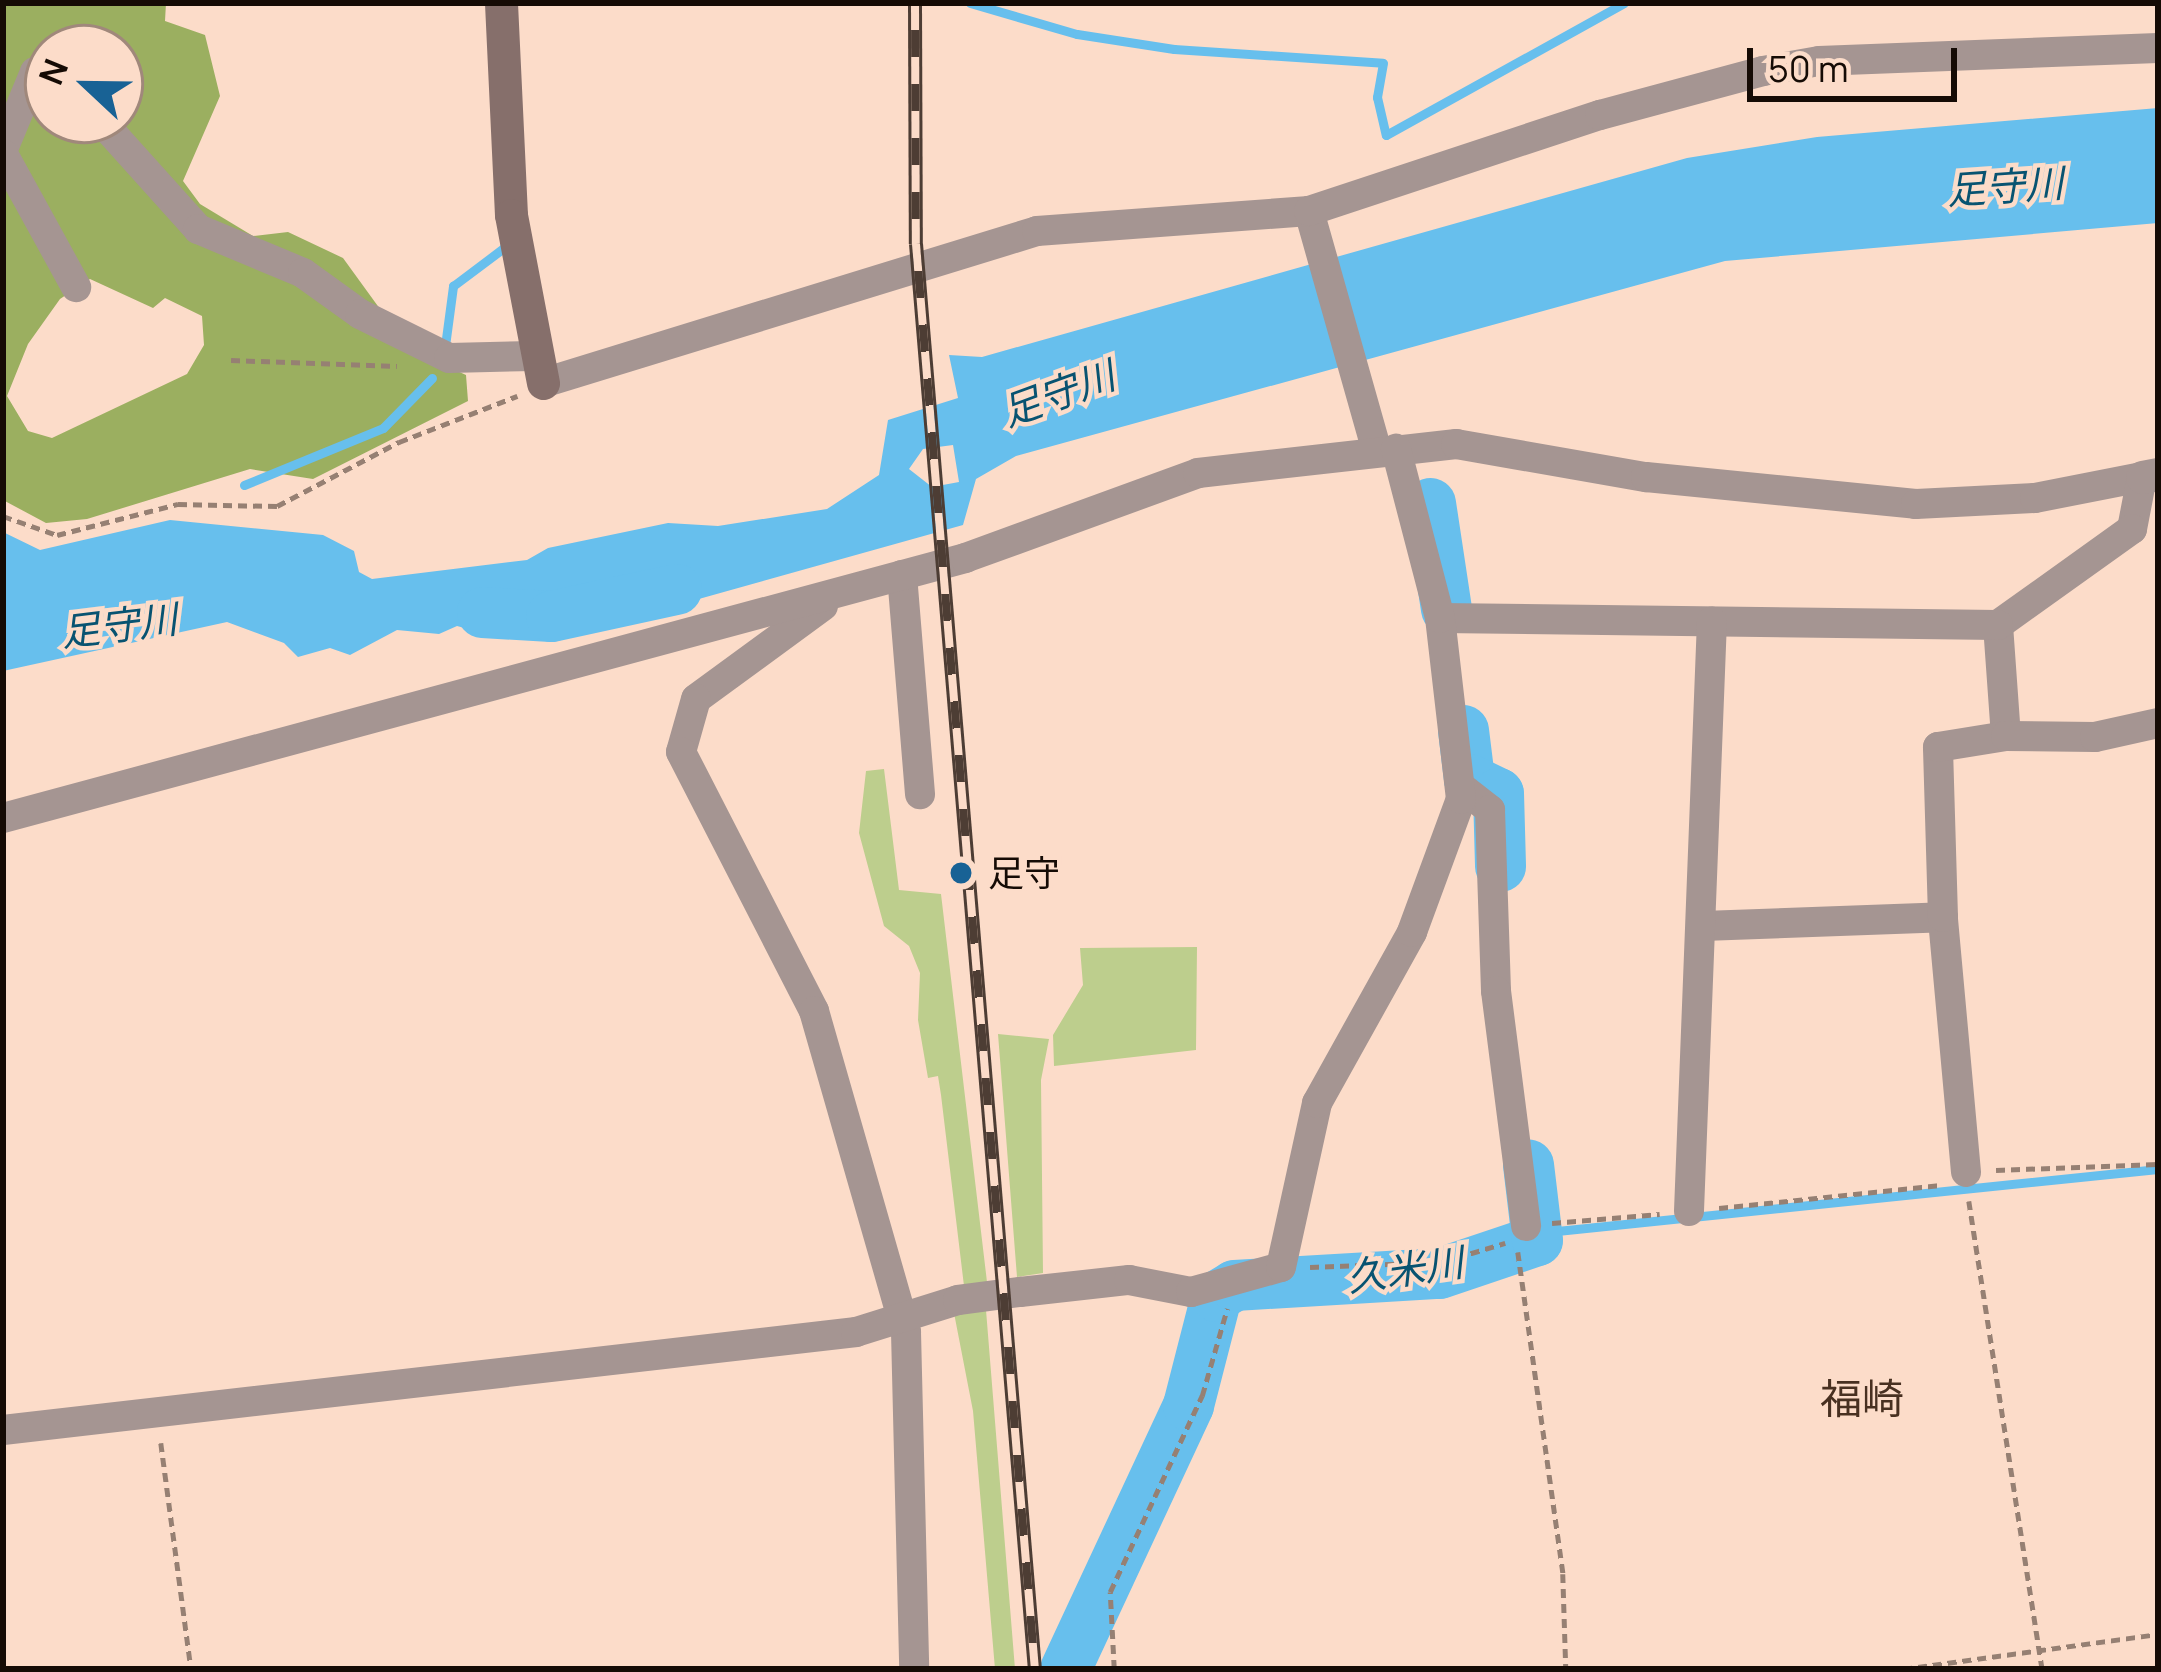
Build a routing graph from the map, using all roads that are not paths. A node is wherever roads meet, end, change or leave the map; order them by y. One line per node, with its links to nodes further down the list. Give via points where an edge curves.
1 (501, 3): 8 (main road, via 511,215)
2 (2158, 48): 6 (street, via 1819,61 1763,71 1600,115)
3 (24, 100): 5 (street)
4 (122, 144): 8 (street, via 198,229 303,273 360,314 449,358)
5 (3, 152): 7 (street)
6 (1311, 217): 8 (street, via 1036,231); 9 (street)
7 (76, 287)
8 (538, 369)
9 (1380, 441): 10 (street, via 1488,444 1646,477 1916,504 2035,498); 11 (street, via 1198,472); 13 (street)
10 (2150, 476): 15 (street, via 2132,529)
11 (902, 575): 12 (street); 19 (street)
12 (839, 594): 20 (street); 26 (street, via 696,699 681,752 814,1011)
13 (1439, 618): 14 (street); 18 (street)
14 (1712, 621): 15 (street); 22 (street)
15 (1998, 625): 17 (street)
16 (2158, 723): 17 (street, via 2095,737)
17 (2006, 736): 21 (street, via 1938,747)
18 (1461, 787): 25 (street, via 1490,809 1496,991); 26 (street, via 1412,932 1317,1102 1281,1268 1191,1292 1130,1280 958,1300)
19 (920, 794)
20 (3, 818)
21 (1943, 917): 22 (street); 23 (street)
22 (1703, 926): 24 (street, via 1694,953)
23 (1967, 1182)
24 (1689, 1211)
25 (1529, 1235)
26 (901, 1318): 27 (street, via 856,1332 393,1390); 28 (street)
27 (3, 1430)
28 (914, 1669)

